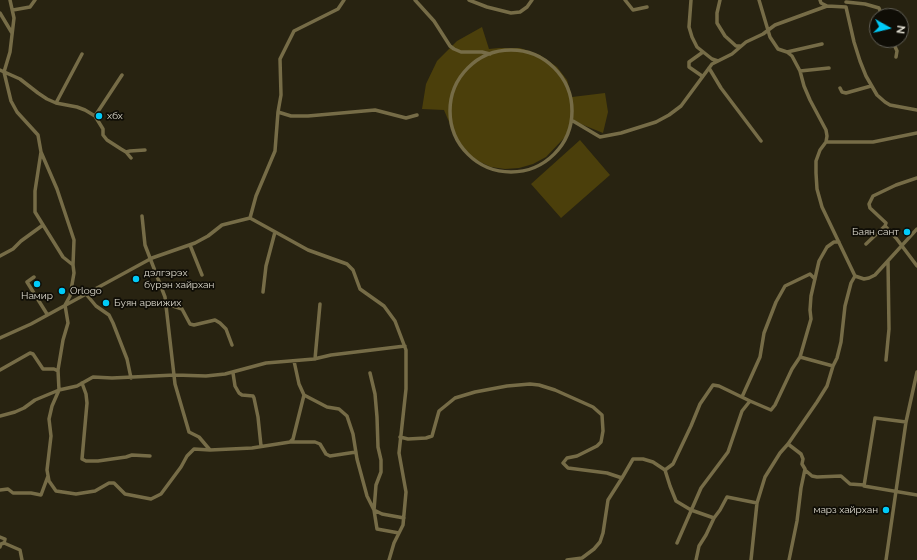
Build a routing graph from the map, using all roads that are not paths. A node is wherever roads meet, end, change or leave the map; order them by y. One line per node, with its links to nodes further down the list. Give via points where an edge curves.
1 (10, 0): 17 (street)
2 (35, 0): 17 (street, via 30,7)
3 (344, 0): 40 (street, via 338,9 294,31 280,59 281,94)
4 (415, 0): 27 (street, via 429,14 454,50)
5 (468, 0): 6 (street, via 486,7 520,12)
6 (532, 0)
7 (625, 0): 14 (street, via 634,10)
8 (691, 0): 24 (street, via 689,27 697,47)
9 (720, 0): 22 (street, via 716,13 717,23 725,36 736,46)
10 (759, 0): 19 (street)
11 (820, 0): 13 (street)
12 (846, 1): 15 (street); 16 (street)
13 (827, 6): 15 (street); 19 (street)
14 (647, 7)
15 (846, 7): 36 (street, via 854,42)
16 (879, 8)
17 (13, 10): 20 (street)
18 (0, 13): 20 (street)
19 (768, 29): 22 (street); 25 (street, via 778,49)
20 (12, 32): 32 (street, via 10,52)
21 (822, 44): 25 (street)
22 (740, 46): 29 (street, via 732,54)
23 (896, 48): 28 (street)
24 (703, 52): 29 (street); 35 (street, via 689,62 689,67)
25 (787, 52): 33 (street)
26 (82, 54): 38 (street)
27 (490, 54): 43 (street, via 508,50 530,53 554,67 570,95); 43 (street, via 469,66 460,75 454,87 450,113 455,138 468,156 485,166 501,171 521,172 531,169 547,161 555,153 563,143)
28 (896, 57)
29 (718, 61): 30 (street)
30 (709, 68): 35 (street); 45 (street)
31 (829, 68): 33 (street)
32 (2, 71): 38 (street, via 20,78 38,94); 48 (street, via 11,101 17,112 38,135)
33 (800, 71): 46 (street, via 810,100 826,130)
34 (122, 75): 42 (street)
35 (702, 76): 43 (street, via 681,106 656,122 600,137)
36 (871, 86): 37 (street, via 846,93); 39 (street, via 885,102)
37 (840, 88)
38 (56, 103): 42 (street, via 77,107)
39 (917, 110)
40 (278, 112): 41 (street, via 292,116 308,116 375,110 406,118); 53 (street, via 275,151 256,196)
41 (417, 115)
42 (95, 116): 49 (street, via 107,140)
43 (572, 121)
44 (917, 133): 46 (street, via 873,142)
45 (761, 141)
46 (826, 142): 58 (street, via 816,160 817,189)
47 (145, 150): 49 (street)
48 (41, 152): 54 (street, via 34,207 36,216); 65 (street, via 73,236)
49 (126, 152): 50 (street)
50 (131, 158)
51 (917, 178): 55 (street, via 871,198 870,208 886,223)
52 (142, 216): 63 (street, via 145,245)
53 (250, 218): 57 (street); 60 (street, via 222,225)
54 (43, 225): 62 (street); 65 (street, via 63,257)
55 (885, 226): 59 (street); 61 (street)
56 (917, 229): 61 (street)
57 (275, 232): 71 (street, via 266,266); 79 (street, via 308,250 347,264 354,270 360,288 384,306 395,321)
58 (839, 242): 68 (street); 70 (street, via 827,247 819,261)
59 (866, 244)
60 (190, 245): 63 (street); 67 (street)
61 (902, 245): 64 (street); 66 (street)
62 (0, 256)
63 (150, 259): 72 (street); 73 (street)
64 (888, 261): 68 (street, via 869,278); 82 (street, via 889,329)
65 (73, 265): 75 (street, via 72,286)
66 (917, 266)
67 (202, 275)
68 (855, 276): 84 (street, via 845,306 840,342)
69 (34, 277): 76 (street, via 27,282)
70 (815, 279): 80 (street, via 810,319); 95 (street, via 810,274 785,286 776,302 764,333 760,357)
71 (263, 292)
72 (86, 294): 75 (street); 91 (street, via 113,323 127,359)
73 (167, 304): 78 (street, via 182,308 190,324 215,320 220,322 226,329); 90 (street)
74 (320, 304): 81 (street)
75 (65, 305): 76 (street); 86 (street, via 68,323)
76 (47, 314): 77 (street)
77 (0, 338)
78 (232, 345)
79 (405, 346): 81 (street); 99 (street, via 406,388)
80 (800, 357): 84 (street); 96 (street, via 771,410)
81 (315, 358): 83 (street)
82 (886, 360)
83 (294, 361): 88 (street, via 266,363); 94 (street, via 298,384)
84 (833, 366): 101 (street, via 827,386)
85 (0, 370): 86 (street, via 31,353 43,369 54,368)
86 (58, 371): 93 (street)
87 (917, 372): 98 (street)
88 (233, 373): 90 (street, via 206,376); 102 (street, via 235,386 240,393 254,398)
89 (370, 373): 115 (street, via 378,417 378,447 381,460)
90 (174, 375): 91 (street); 103 (street, via 190,432 199,437)
91 (131, 378): 92 (street, via 94,377)
92 (82, 383): 93 (street); 105 (street, via 87,403 82,459 98,461 132,455)
93 (59, 390): 97 (street, via 15,412); 108 (street, via 49,419 51,436)
94 (304, 394): 100 (street, via 293,439); 104 (street, via 339,409 346,416 354,434)
95 (742, 397): 96 (street); 106 (street, via 713,385 700,404 673,464)
96 (750, 401): 116 (street, via 742,411 728,452 701,488)
97 (0, 416)
98 (906, 422): 110 (street, via 875,418); 112 (street)
99 (400, 437): 109 (street, via 408,439 432,436 439,411 455,398 507,386 539,385 593,407 602,415 601,442 577,456 567,458 563,463 568,468 607,473); 117 (street, via 399,453 406,492)
100 (290, 442): 102 (street); 104 (street, via 315,442 330,456)
101 (788, 444): 107 (street, via 801,454); 114 (street, via 765,477)
102 (261, 446): 103 (street)
103 (210, 450): 108 (street, via 194,449 161,494 151,499 125,494 114,483 95,491 76,494 56,491)
104 (356, 452): 115 (street, via 367,496)
105 (150, 456)
106 (666, 470): 109 (street, via 653,462 634,459); 116 (street, via 676,501)
107 (805, 470): 110 (street, via 817,478 841,476 850,484); 129 (street)
108 (48, 475): 111 (street, via 41,495)
109 (622, 478): 126 (street, via 608,500 600,542 582,558)
110 (864, 485): 112 (street)
111 (0, 490)
112 (895, 492): 113 (street); 130 (street)
113 (917, 495)
114 (757, 503): 118 (street, via 727,497); 128 (street)
115 (374, 510): 117 (street); 119 (street, via 377,529)
116 (691, 510): 118 (street); 122 (street)
117 (404, 518): 119 (street)
118 (714, 518): 127 (street, via 699,546)
119 (399, 533): 125 (street)
120 (0, 537): 121 (street, via 5,539)
121 (4, 543): 123 (street); 124 (street, via 20,550)
122 (677, 543)
123 (0, 547)
124 (22, 560)
125 (388, 560)
126 (567, 560)
127 (696, 560)
128 (751, 560)
129 (789, 560)
130 (886, 560)

